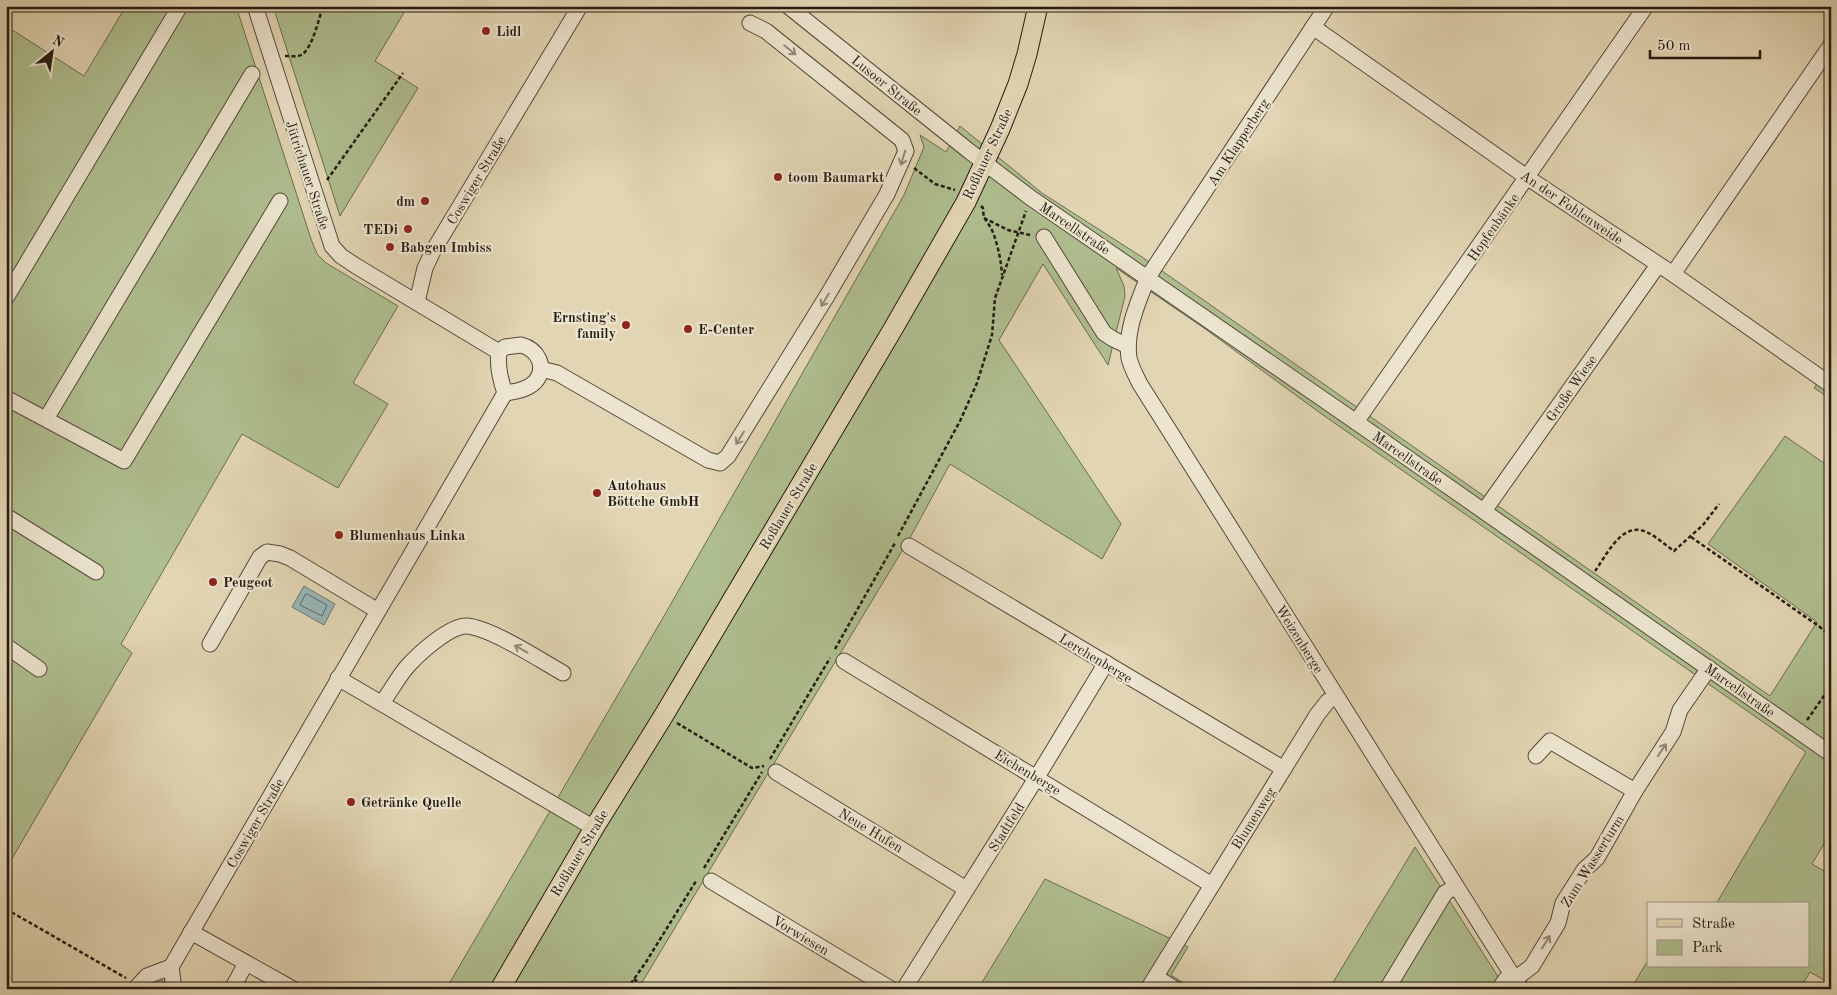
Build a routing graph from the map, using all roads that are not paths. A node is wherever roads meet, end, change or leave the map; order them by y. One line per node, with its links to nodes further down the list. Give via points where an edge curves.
1 (180, 6): 19 (street)
2 (255, 6): 20 (street, Jütrichauer Straße, via 332,246 341,256)
3 (580, 6): 20 (street, Coswiger Straße, via 433,251)
4 (788, 6): 12 (street, Lusoer Straße)
5 (1038, 6): 12 (main road, Roßlauer Straße, via 1023,68)
6 (1327, 6): 9 (street, Am Klapperberg)
7 (1646, 6): 13 (street, Hopfenbänke)
8 (750, 23): 23 (street, one-way to 23, via 766,31 902,140 906,151 887,194 827,296 728,456 720,463 708,460 557,373)
9 (1313, 28): 13 (street, An der Fohlenweide); 18 (street, Am Klapperberg)
10 (1831, 45): 17 (street)
11 (252, 74): 27 (street)
12 (985, 163): 18 (street, Marcellstraße); 50 (main road, Roßlauer Straße, via 893,329)
13 (1528, 178): 16 (street, An der Fohlenweide); 28 (street, Hopfenbänke)
14 (280, 201): 27 (street, via 124,461)
15 (1044, 237): 21 (street, via 1104,333)
16 (1658, 265): 17 (street, An der Fohlenweide); 29 (street, Große Wiese)
17 (1672, 274): 24 (street, An der Fohlenweide)
18 (1148, 277): 21 (street, Weizenberge, via 1139,299); 28 (street, Marcellstraße)
19 (6, 298)
20 (417, 302): 22 (street)
21 (1128, 346): 42 (street, Weizenberge, via 1129,360 1140,384)
22 (499, 352): 23 (street, via 505,347 528,347 538,356); 25 (street, via 498,363)
23 (541, 369): 25 (street, via 535,382 529,386)
24 (1831, 384)
25 (505, 393): 33 (street, Coswiger Straße)
26 (6, 398): 27 (street)
27 (46, 419)
28 (1356, 422): 29 (street, Marcellstraße)
29 (1484, 511): 38 (street, Marcellstraße)
30 (6, 516): 32 (street)
31 (909, 546): 37 (street, Lerchenberge)
32 (96, 572)
33 (378, 611): 34 (street, via 290,558 267,552 260,557); 41 (street, Coswiger Straße)
34 (210, 644)
35 (6, 646): 39 (street)
36 (844, 661): 48 (street, Eichenberge)
37 (1106, 663): 46 (street, Lerchenberge); 48 (street, Stadtfeld)
38 (1709, 668): 44 (street, Marcellstraße); 49 (street, Zum Wasserturm, one-way to 38, via 1673,732 1680,710)
39 (39, 669)
40 (563, 673): 43 (street, one-way to 43, via 496,636 466,626 444,634 406,669)
41 (338, 678): 43 (street); 55 (street, Coswiger Straße)
42 (1336, 696): 46 (street, Blumenweg, via 1323,707); 53 (street, Weizenberge)
43 (382, 703): 50 (street)
44 (1831, 754)
45 (1536, 756): 49 (street, via 1550,741)
46 (1284, 768): 52 (street, Blumenweg)
47 (771, 769): 54 (street, Neue Hufen)
48 (1037, 777): 52 (street, Eichenberge); 54 (street, Stadtfeld)
49 (1635, 791): 58 (street, Zum Wasserturm, one-way to 49, via 1532,966 1558,923 1563,903 1584,870 1597,858)
50 (594, 828): 64 (main road, Roßlauer Straße)
51 (711, 881): 65 (street, Vorwiesen)
52 (1212, 885): 59 (street, Blumenweg)
53 (1456, 886): 58 (street, Weizenberge); 68 (street, via 1445,893)
54 (966, 889): 66 (street, Stadtfeld)
55 (191, 932): 56 (street); 57 (street, Coswiger Straße)
56 (246, 963): 62 (street); 63 (street)
57 (171, 967): 60 (street, via 147,976); 61 (street)
58 (1516, 981): 69 (street, Zum Wasserturm, via 1506,979)
59 (1152, 983): 67 (street)
60 (137, 987)
61 (174, 989)
62 (232, 989)
63 (293, 989)
64 (500, 989)
65 (891, 989)
66 (904, 989)
67 (1175, 989)
68 (1387, 989)
69 (1499, 989)

